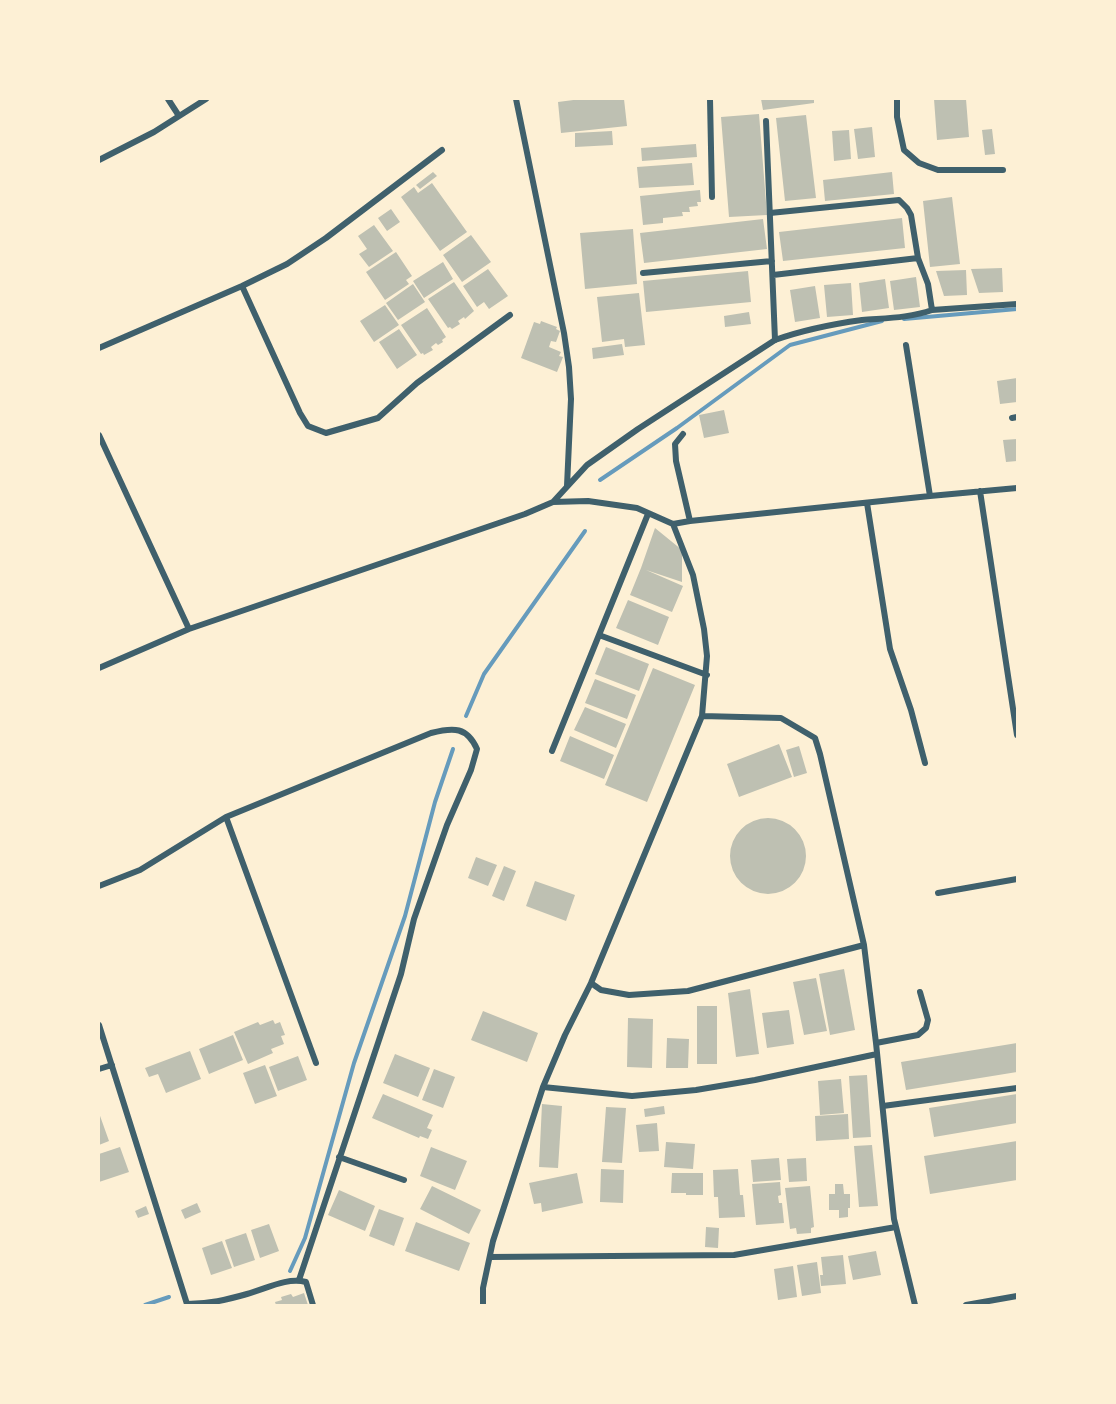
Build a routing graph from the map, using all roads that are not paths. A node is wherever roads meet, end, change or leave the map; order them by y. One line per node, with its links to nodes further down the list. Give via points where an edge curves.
1 (168, 99): 6 (street)
2 (206, 99): 6 (street)
3 (516, 99): 26 (street, via 569,367)
4 (710, 99): 11 (street)
5 (897, 99): 10 (street, via 904,150 919,163 938,170)
6 (179, 116): 9 (street)
7 (766, 121): 12 (street)
8 (442, 150): 17 (street, via 326,238 287,264)
9 (99, 160)
10 (1003, 170)
11 (712, 197)
12 (770, 213): 13 (street, via 899,200 911,216); 14 (street)
13 (918, 258): 16 (street); 19 (street)
14 (772, 261): 15 (street); 16 (street)
15 (643, 273)
16 (773, 275): 21 (street)
17 (242, 286): 20 (street, via 300,413 308,426 326,433 378,418 417,383); 23 (street)
18 (1017, 304): 19 (street)
19 (932, 310): 21 (street, via 798,332)
20 (510, 315)
21 (776, 340): 26 (street, via 638,429 587,465)
22 (906, 345): 29 (street)
23 (99, 348)
24 (683, 434): 33 (street, via 675,444 676,461)
25 (99, 435): 35 (street)
26 (567, 486): 30 (street)
27 (1017, 488): 28 (street)
28 (980, 491): 29 (street); 40 (street)
29 (930, 496): 31 (street)
30 (553, 502): 32 (street, via 588,501 637,508); 35 (street)
31 (867, 503): 33 (street); 42 (street, via 890,649)
32 (648, 514): 34 (street); 36 (street)
33 (690, 521): 34 (street)
34 (673, 524): 38 (street, via 693,575 704,629)
35 (189, 629): 37 (street)
36 (599, 635): 38 (street); 41 (street)
37 (99, 668)
38 (707, 675): 39 (street)
39 (702, 716): 47 (street, via 781,718 815,738); 48 (street)
40 (1017, 735)
41 (552, 751)
42 (925, 763)
43 (226, 817): 45 (street, via 140,870); 53 (street); 59 (street, via 444,729 461,730 472,737 477,749 417,909 401,974)
44 (1017, 879): 46 (street)
45 (99, 886)
46 (938, 893)
47 (864, 945): 48 (street, via 687,991 629,995 601,990); 51 (street)
48 (591, 983): 56 (street)
49 (920, 992): 51 (street, via 928,1020 926,1028 918,1035)
50 (99, 1025): 54 (street)
51 (876, 1043): 52 (street)
52 (877, 1054): 56 (street, via 696,1090 632,1096); 58 (street)
53 (316, 1063)
54 (112, 1065): 55 (street); 65 (street)
55 (99, 1069)
56 (543, 1087): 62 (street)
57 (1017, 1088): 58 (street)
58 (883, 1106): 61 (street)
59 (339, 1157): 60 (street); 63 (street)
60 (404, 1180)
61 (896, 1227): 62 (street, via 734,1255); 68 (street)
62 (490, 1257): 67 (street)
63 (299, 1280): 65 (street, via 210,1304); 66 (street, via 306,1282)
64 (1017, 1296): 69 (street)
65 (186, 1305)
66 (313, 1305)
67 (483, 1305)
68 (915, 1305)
69 (966, 1305)

